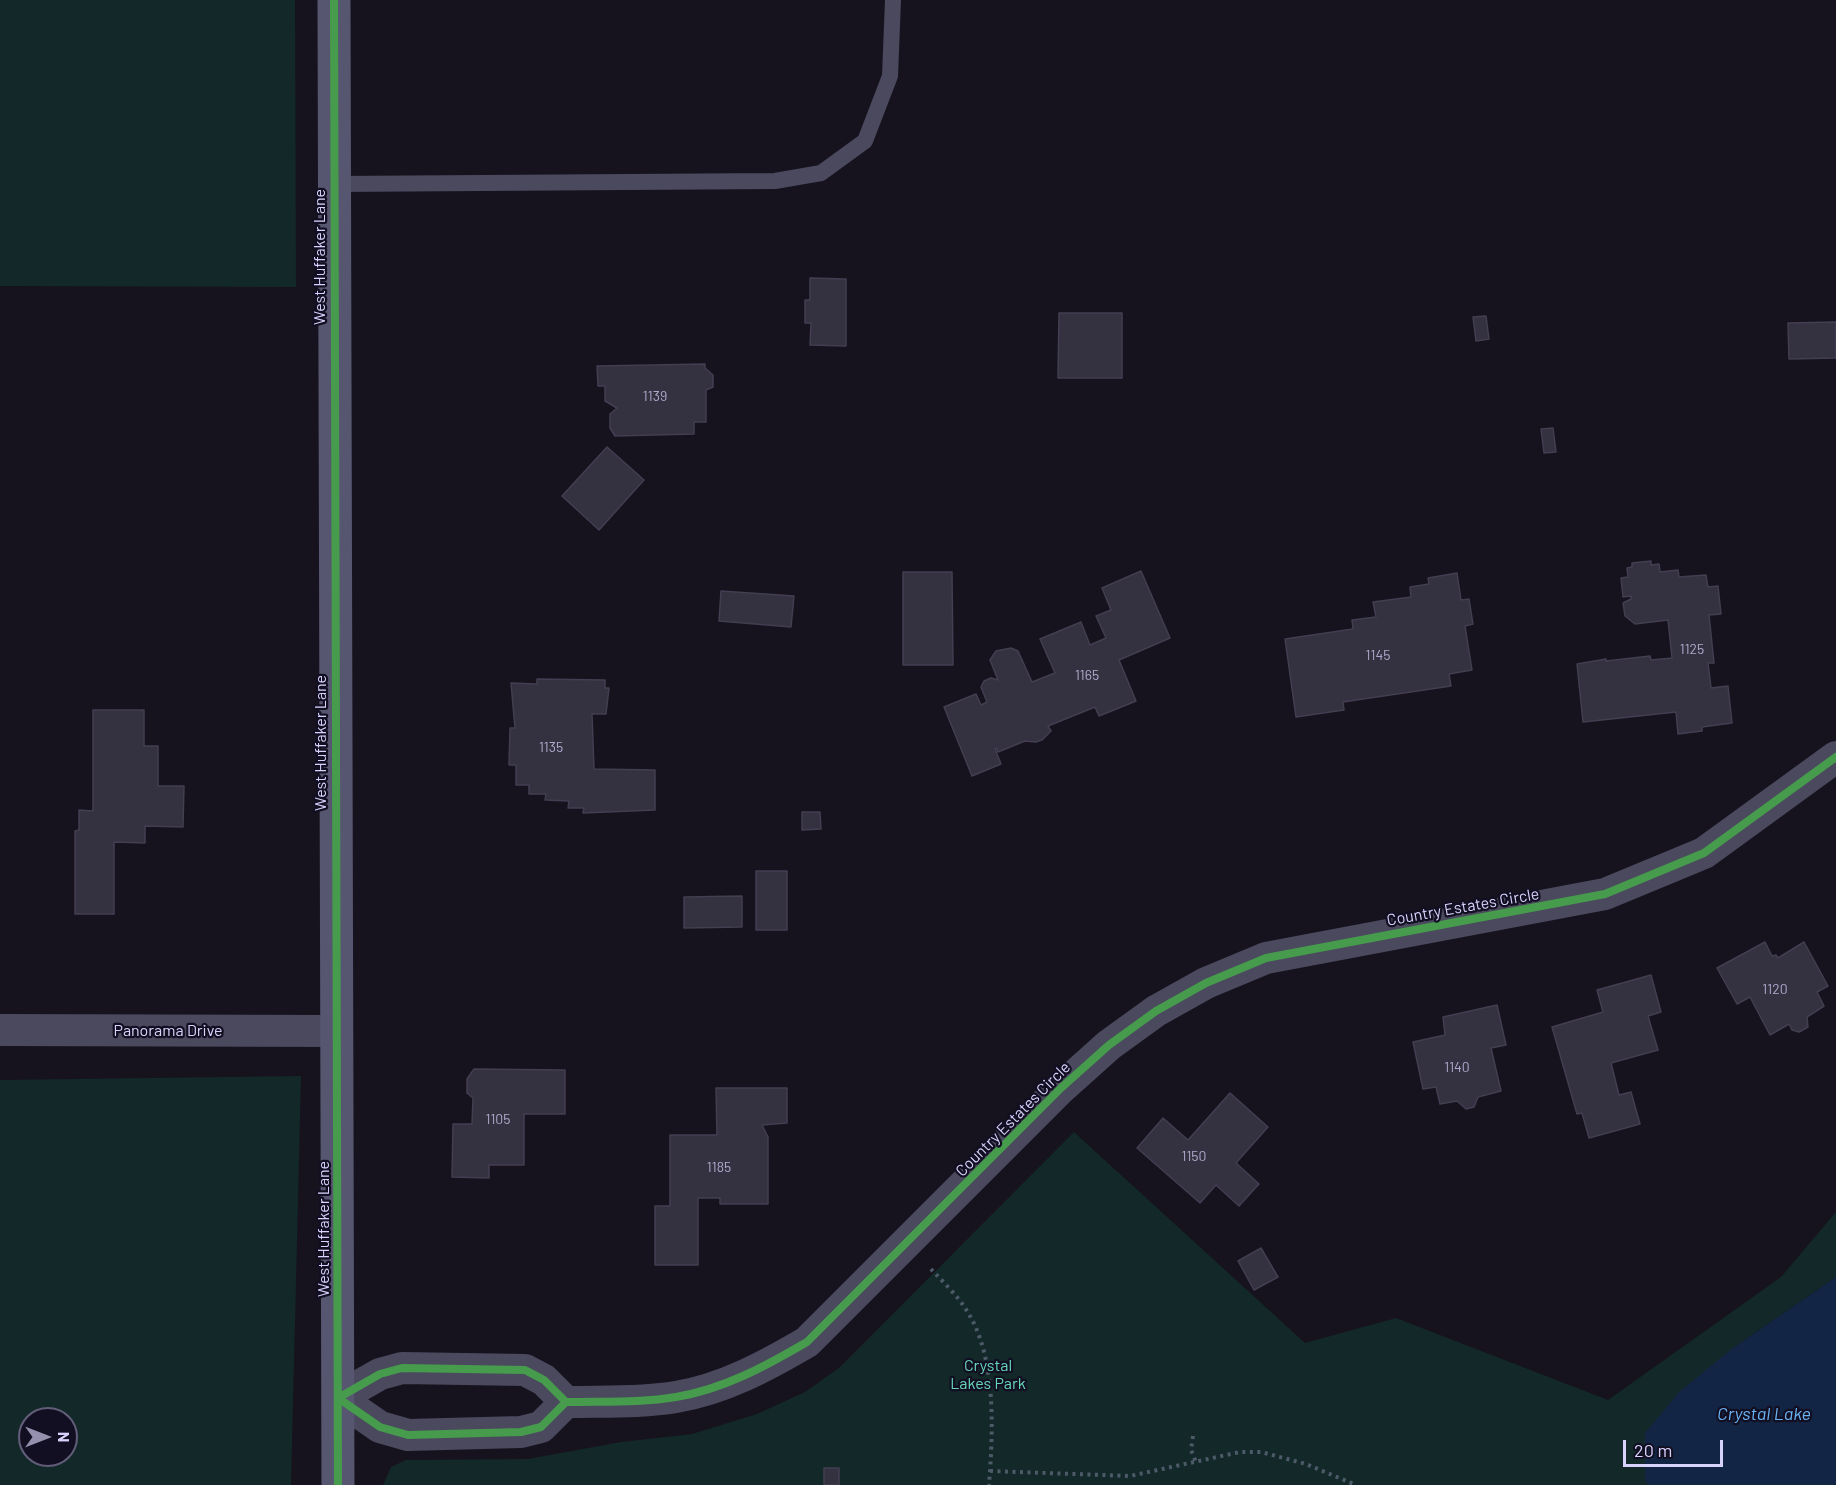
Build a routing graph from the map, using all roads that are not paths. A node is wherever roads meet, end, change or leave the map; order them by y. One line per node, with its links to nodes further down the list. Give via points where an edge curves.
1 (334, 0): 3 (street, West Huffaker Lane)
2 (893, 0): 3 (lane, via 890,76 865,141 821,173 775,181)
3 (334, 184): 6 (street, West Huffaker Lane)
4 (1836, 757): 8 (street, Country Estates Circle, via 1704,853 1605,894 1266,958 1206,983 1109,1044 807,1342 762,1367 686,1395)
5 (0, 1030): 6 (street, Panorama Drive)
6 (336, 1031): 7 (street, West Huffaker Lane)
7 (338, 1398): 8 (street, via 380,1374 402,1368 525,1370 544,1380); 8 (street, via 380,1427 408,1435 521,1432 541,1427); 9 (street, West Huffaker Lane)
8 (566, 1402)
9 (338, 1485)

